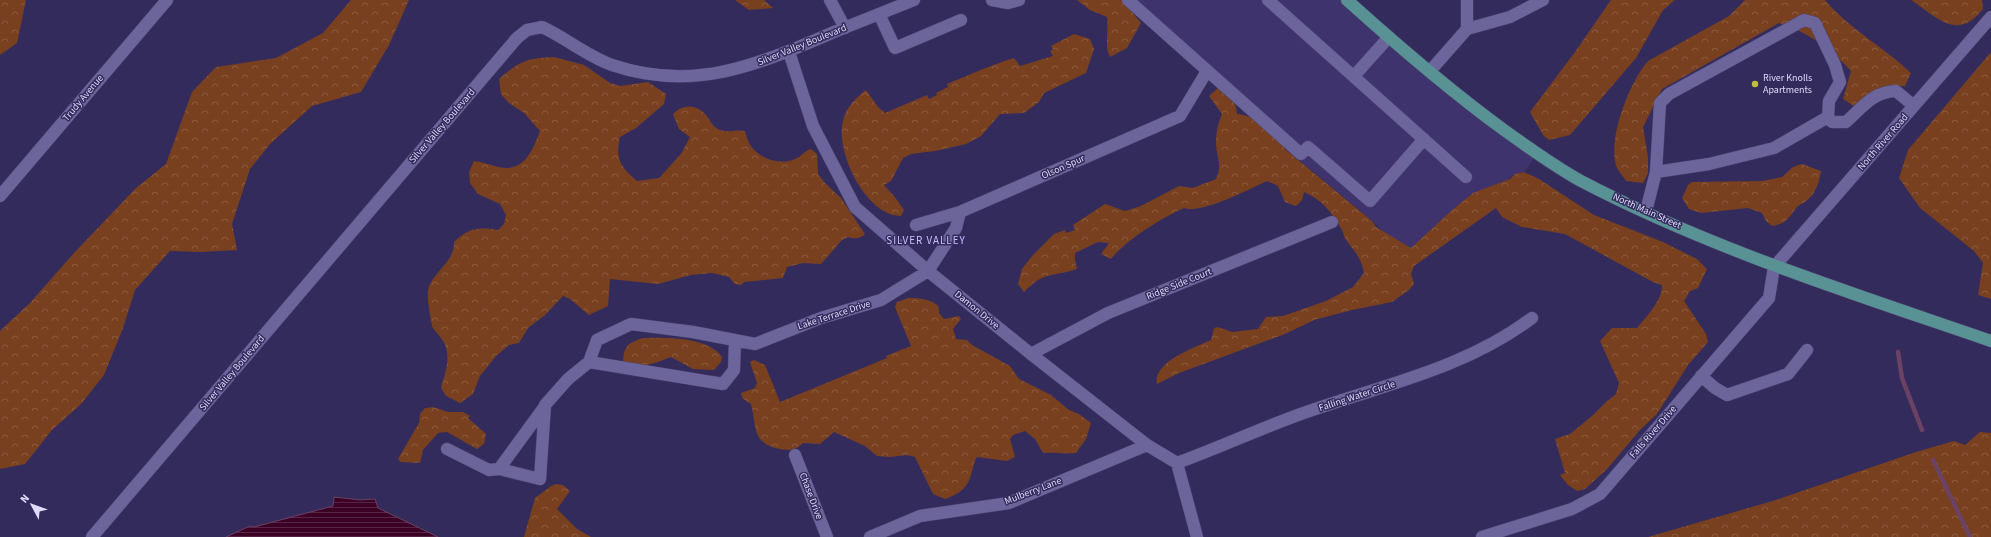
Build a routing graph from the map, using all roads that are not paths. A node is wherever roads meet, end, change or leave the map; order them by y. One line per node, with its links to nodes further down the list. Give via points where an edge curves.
1 (166, 0): 26 (street, Trudy Avenue)
2 (830, 0): 14 (street)
3 (914, 0): 11 (street, Silver Valley Boulevard)
4 (992, 0): 5 (street, via 1008,3)
5 (1019, 0)
6 (1128, 0): 18 (street)
7 (1268, 0): 20 (street)
8 (1347, 0): 16 (main road, North Main Street)
9 (1467, 0): 15 (street)
10 (1543, 0): 15 (street, via 1510,17)
11 (879, 14): 13 (street, via 895,48); 14 (street, Silver Valley Boulevard)
12 (1991, 17): 21 (street, North River Road)
13 (961, 20)
14 (845, 28): 17 (street, Silver Valley Boulevard)
15 (1467, 29): 19 (street)
16 (1389, 37): 19 (main road, North Main Street); 20 (street)
17 (789, 52): 32 (street, Damon Drive, via 813,126 855,208); 46 (street, Silver Valley Boulevard, via 754,65 706,76 674,76 643,73 611,64 588,54 542,27 527,30 516,38)
18 (1207, 71): 23 (street, via 1301,154 1308,147 1370,201); 28 (street, Olson Spur, via 1180,116)
19 (1430, 71): 27 (main road, North Main Street, via 1468,104 1537,154 1580,180)
20 (1354, 76): 23 (street)
21 (1914, 106): 22 (street, via 1896,91 1884,91 1873,97 1846,122 1832,122); 31 (street, North River Road)
22 (1828, 116): 24 (street, via 1774,148 1709,164); 24 (street, via 1829,101 1840,82 1835,65 1815,23 1804,20 1669,94 1660,103)
23 (1424, 138): 25 (street)
24 (1656, 172): 27 (street)
25 (1466, 177)
26 (0, 196)
27 (1646, 211): 31 (main road, North Main Street)
28 (960, 212): 30 (street, Olson Spur); 32 (street, via 956,228)
29 (1332, 222): 37 (street, Ridge Side Court, via 1108,313)
30 (916, 225)
31 (1774, 267): 35 (main road, North Main Street); 39 (street, Falls River Drive, via 1769,298)
32 (928, 271): 34 (street, Lake Terrace Drive, via 881,300 821,318 755,344); 37 (street, Damon Drive)
33 (1532, 318): 44 (street, Falling Water Circle, via 1484,347 1438,370 1298,415)
34 (735, 340): 38 (street, Lake Terrace Drive, via 631,324 597,340); 38 (street, via 734,370 723,384)
35 (1991, 341)
36 (1807, 350): 39 (street, via 1788,374 1727,395)
37 (1031, 354): 41 (street, Damon Drive)
38 (589, 362): 40 (street, via 568,379)
39 (1701, 376): 50 (street, Falls River Drive, via 1600,494 1572,509)
40 (545, 405): 45 (street); 45 (street, via 540,479)
41 (1147, 445): 44 (street, Damon Drive); 48 (street, Mulberry Lane, via 1009,503 920,516)
42 (447, 449): 45 (street, via 489,470)
43 (795, 455): 47 (street, Chase Drive)
44 (1178, 463): 49 (street)
45 (499, 470)
46 (92, 537)
47 (827, 537)
48 (870, 537)
49 (1197, 537)
50 (1482, 537)

